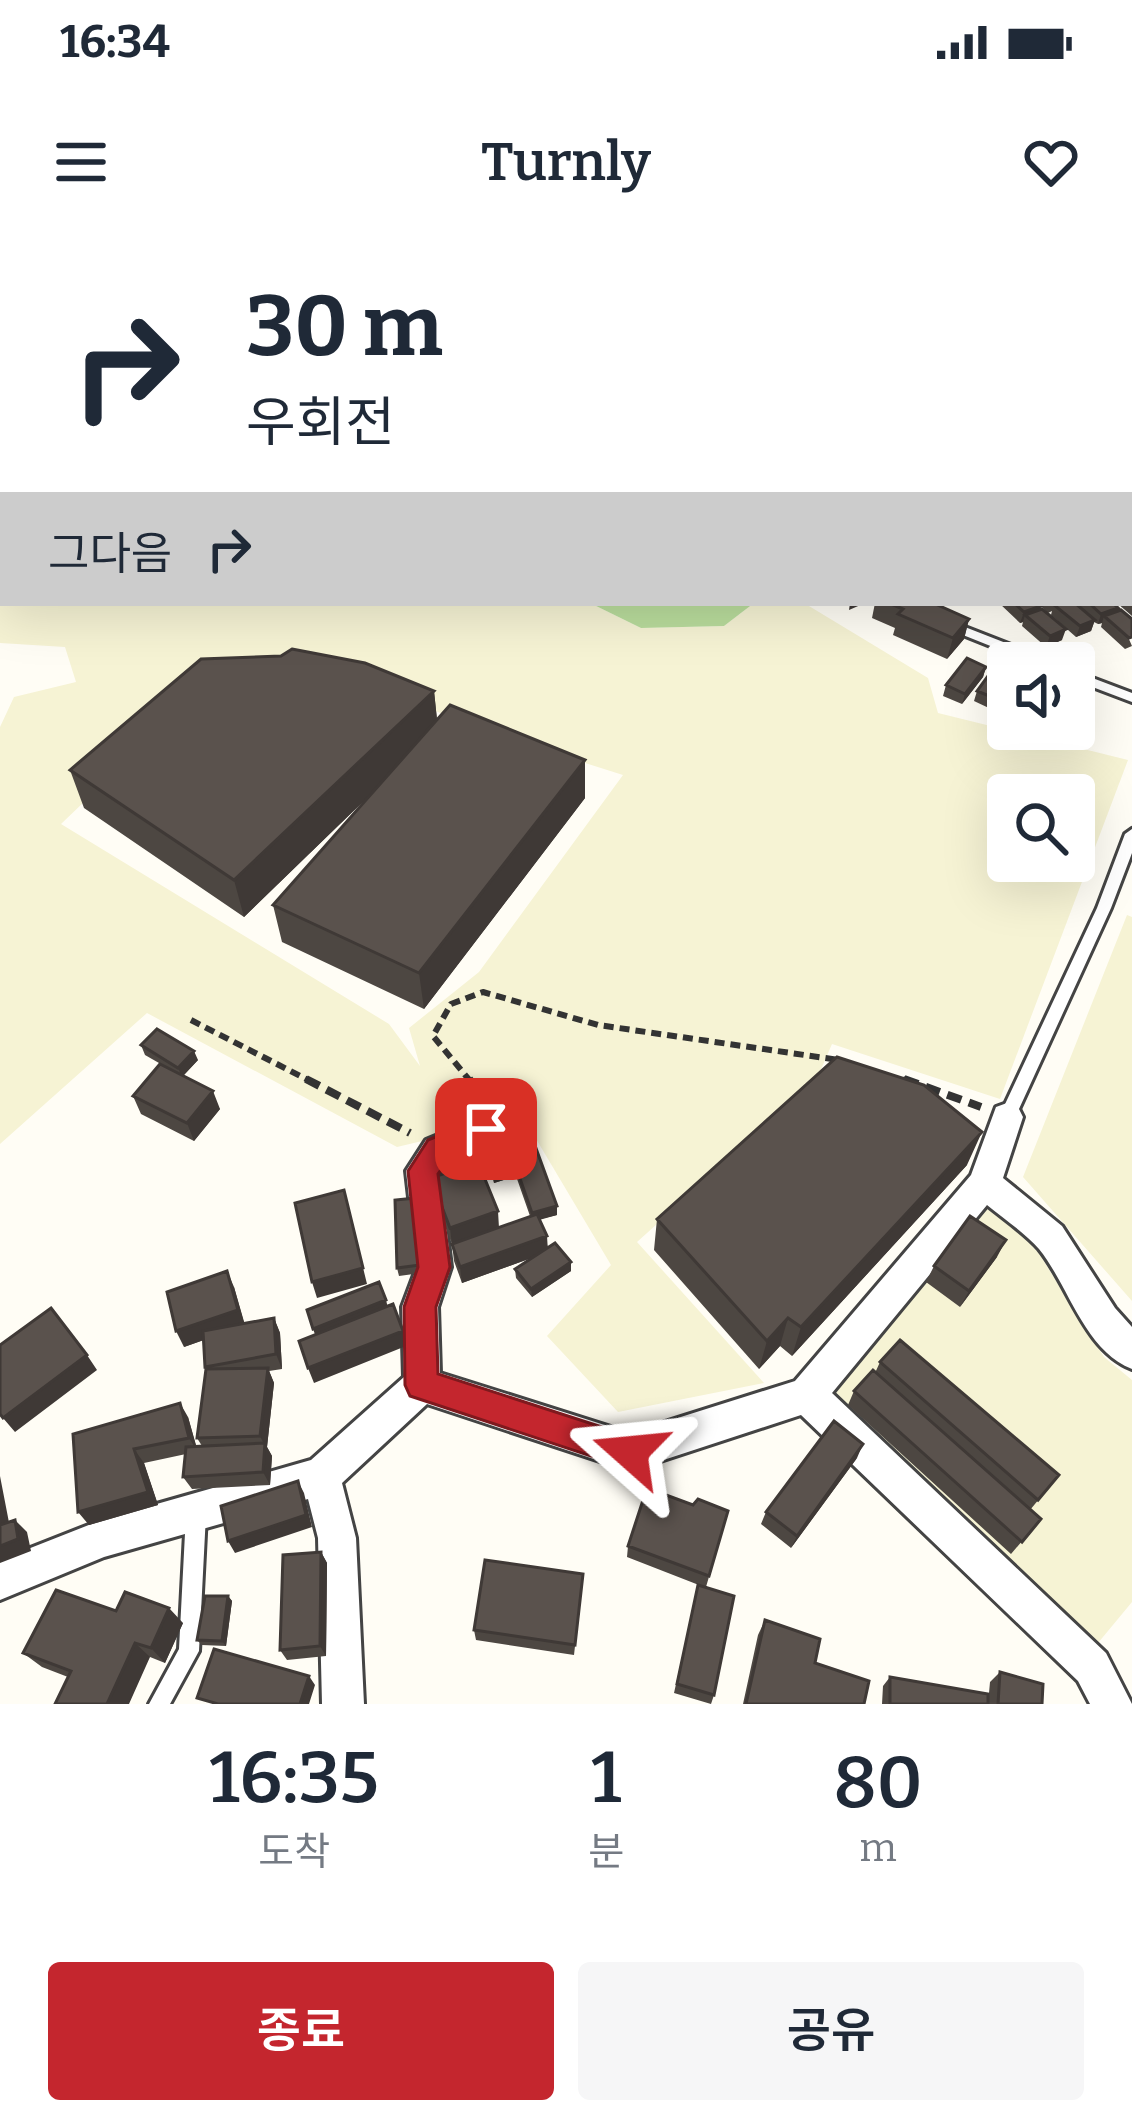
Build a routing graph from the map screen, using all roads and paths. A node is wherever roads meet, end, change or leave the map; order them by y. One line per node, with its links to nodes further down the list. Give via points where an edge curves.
1 (927, 616): 2 (lane)
2 (992, 642)
3 (1095, 683): 4 (lane)
4 (1132, 698)
5 (1132, 835): 9 (lane)
6 (191, 1020): 11 (path, via 405,1127)
7 (859, 1066): 10 (path, via 598,1025 483,992 452,1004 433,1036 487,1101)
8 (902, 1078): 9 (path)
9 (1006, 1117): 12 (street)
10 (486, 1129): 11 (street)
11 (431, 1160): 14 (street, via 423,1171 434,1267 420,1307)
12 (985, 1183): 13 (street, via 1050,1237); 15 (street)
13 (1132, 1352)
14 (422, 1385): 15 (street, via 630,1452); 16 (street)
15 (807, 1394): 21 (street, via 1092,1666)
16 (321, 1477): 17 (street); 20 (street, via 338,1538)
17 (196, 1511): 18 (street); 19 (lane, via 189,1651)
18 (0, 1580)
19 (159, 1704)
20 (343, 1704)
21 (1112, 1704)

